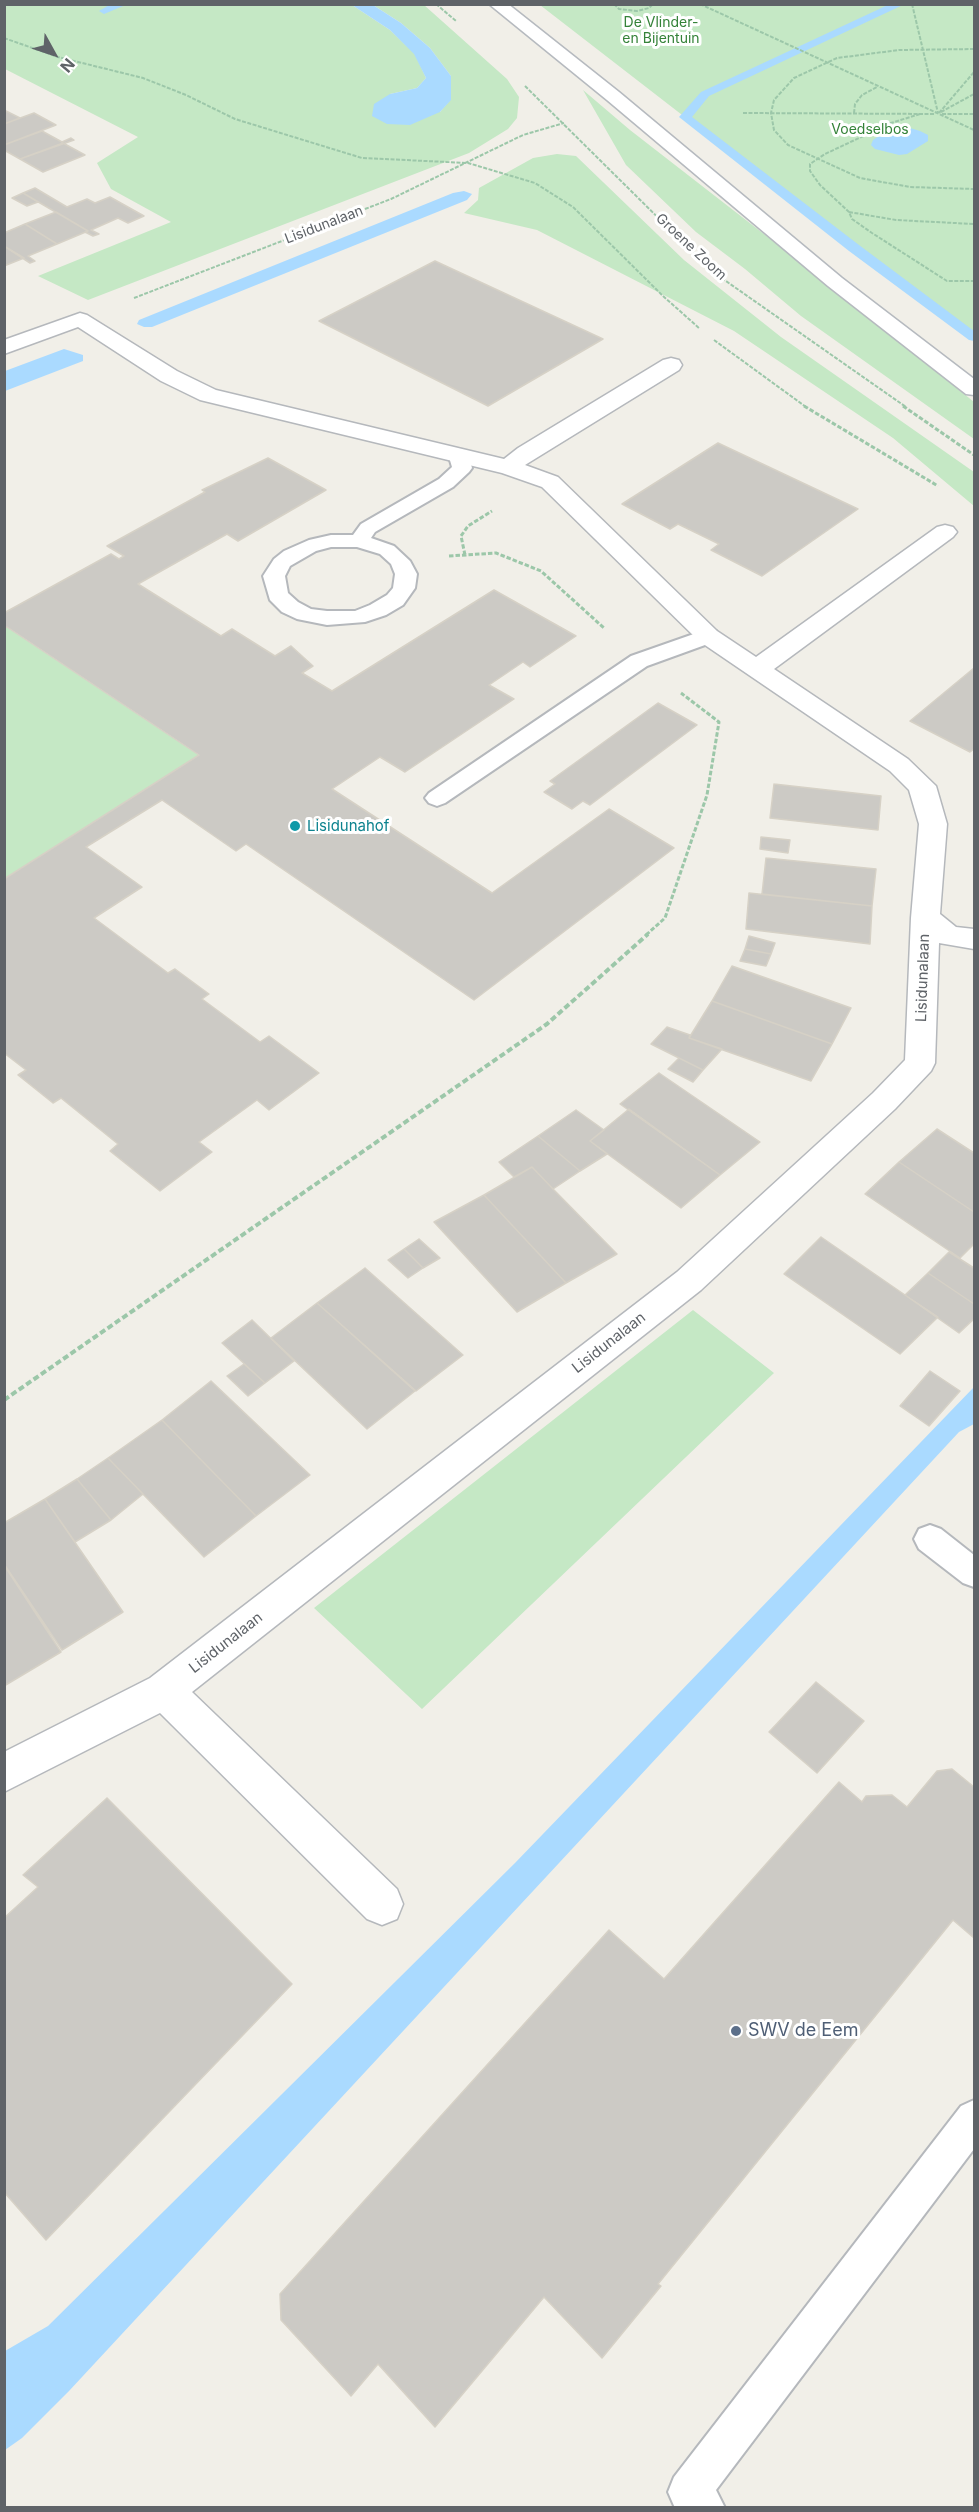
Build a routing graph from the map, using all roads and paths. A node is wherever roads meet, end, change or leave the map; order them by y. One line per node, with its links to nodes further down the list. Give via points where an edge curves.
1 (435, 4): 7 (path)
2 (497, 4): 35 (street, via 614,96 835,282)
3 (614, 4): 4 (path, via 619,9 637,11)
4 (653, 4)
5 (700, 4): 11 (path)
6 (912, 4): 9 (path)
7 (463, 27)
8 (4, 38): 25 (path, via 58,57 143,78 235,119 362,158)
9 (923, 48): 10 (path); 11 (path, via 855,54); 20 (path)
10 (975, 49)
11 (825, 63): 14 (path); 17 (path, via 794,78 782,89)
12 (975, 72): 20 (path)
13 (522, 83): 22 (path, Groene Zoom)
14 (878, 86): 18 (path, via 862,95); 20 (path)
15 (975, 94): 20 (path)
16 (743, 113): 17 (path)
17 (771, 113): 18 (path); 24 (path, via 774,130 780,137)
18 (854, 113): 19 (path)
19 (920, 114): 20 (path); 24 (path, via 891,123)
20 (938, 114): 21 (path); 23 (path)
21 (975, 114)
22 (564, 123): 25 (path, Lisidunalaan, via 523,135); 36 (path, Groene Zoom, via 713,272)
23 (975, 130)
24 (814, 160): 26 (path, via 860,178 910,188); 27 (path, via 810,171)
25 (468, 163): 30 (path, Lisidunalaan, via 391,199); 31 (path, via 535,183 573,207)
26 (975, 189)
27 (849, 212): 28 (path, via 896,220); 29 (path, via 852,219 947,281)
28 (975, 224)
29 (975, 281)
30 (80, 319): 33 (street); 37 (street, Lisidunalaan, via 169,376 207,394)
31 (704, 332)
32 (712, 339): 39 (path, via 818,416)
33 (4, 348)
34 (671, 365): 38 (street)
35 (975, 389)
36 (975, 455)
37 (459, 457): 38 (street, Lisidunalaan); 41 (lane, via 462,468 446,483 368,528)
38 (508, 467): 43 (street, Lisidunalaan, via 550,482)
39 (945, 491)
40 (945, 532): 45 (street)
41 (359, 541): 42 (lane, via 387,550); 42 (lane, via 331,541 291,555 274,576 278,595 305,614 357,617 395,600 404,588 406,574)
42 (400, 561): 44 (path, via 496,553 542,571)
43 (708, 636): 44 (lane); 45 (street, Lisidunalaan)
44 (639, 661): 46 (lane); 49 (path, via 719,722 706,795 665,918 547,1024)
45 (758, 668): 47 (street, Lisidunalaan, via 899,765 922,786 933,824)
46 (437, 798)
47 (925, 918): 48 (street, Lisidunalaan, via 950,936); 52 (street, Lisidunalaan, via 920,1063 884,1101 689,1281)
48 (975, 939)
49 (4, 1400)
50 (930, 1539): 51 (lane)
51 (975, 1573)
52 (164, 1691): 53 (street, Lisidunalaan); 54 (street)
53 (4, 1773)
54 (382, 1904)
55 (975, 2119): 56 (lane, via 689,2492)
56 (704, 2508)

